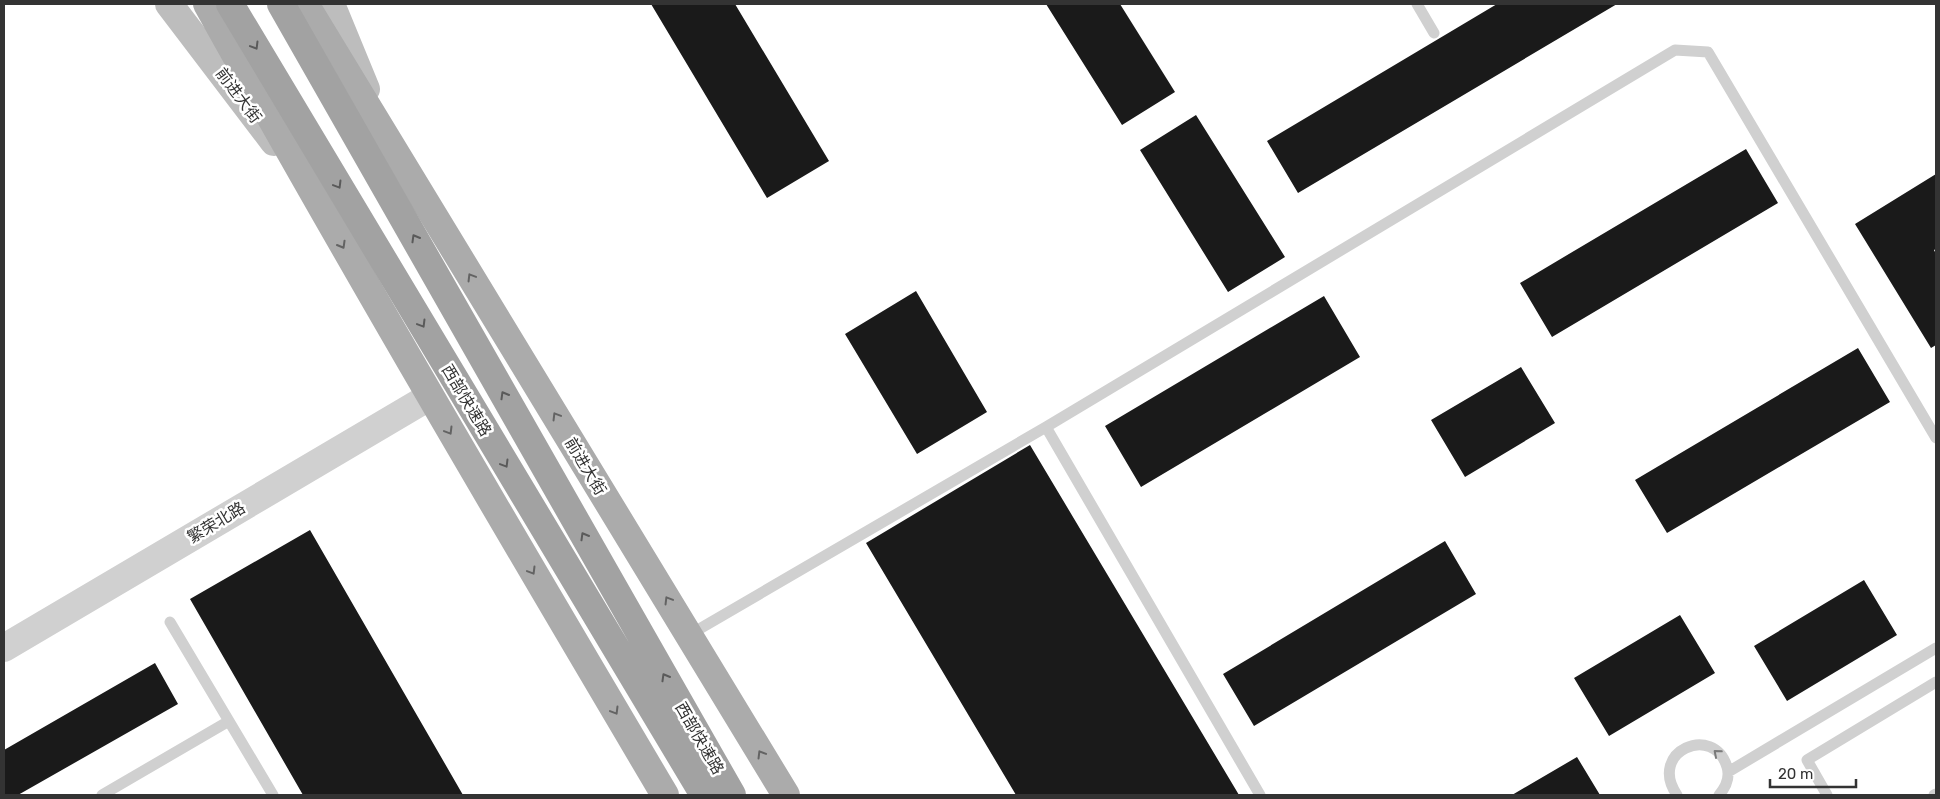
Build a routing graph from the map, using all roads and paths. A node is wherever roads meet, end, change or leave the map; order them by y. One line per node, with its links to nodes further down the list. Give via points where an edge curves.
1 (169, 4): 10 (main road, 前进大街)
2 (207, 4): 10 (main road, 前进大街)
3 (230, 4): 24 (highway, 西部快速路, one-way to 24)
4 (281, 4): 25 (highway, 西部快速路, one-way to 4)
5 (305, 4): 9 (main road, 前进大街)
6 (331, 4): 9 (main road, 前进大街)
7 (1417, 4): 8 (lane)
8 (1434, 33)
9 (386, 136): 15 (main road, 前进大街, one-way to 9)
10 (309, 187): 11 (main road, 前进大街, one-way to 11)
11 (429, 397): 16 (street, 繁荣北路); 23 (main road, 前进大街, one-way to 23)
12 (1046, 427): 13 (lane, via 1675,50 1708,52); 15 (lane); 27 (lane)
13 (1936, 438)
14 (170, 622): 19 (lane)
15 (689, 635): 26 (main road, 前进大街, one-way to 15)
16 (4, 648)
17 (1936, 648): 20 (lane)
18 (1936, 682): 31 (lane, via 1807,760)
19 (229, 722): 21 (lane); 22 (lane)
20 (1727, 778): 28 (lane, one-way to 28, via 1725,761 1718,752 1696,744 1676,754 1670,764 1668,775); 29 (lane); 30 (lane)
21 (102, 795)
22 (273, 795)
23 (665, 795)
24 (704, 795)
25 (732, 795)
26 (786, 795)
27 (1260, 795)
28 (1676, 795)
29 (1719, 795)
30 (1732, 795)
31 (1827, 795)

